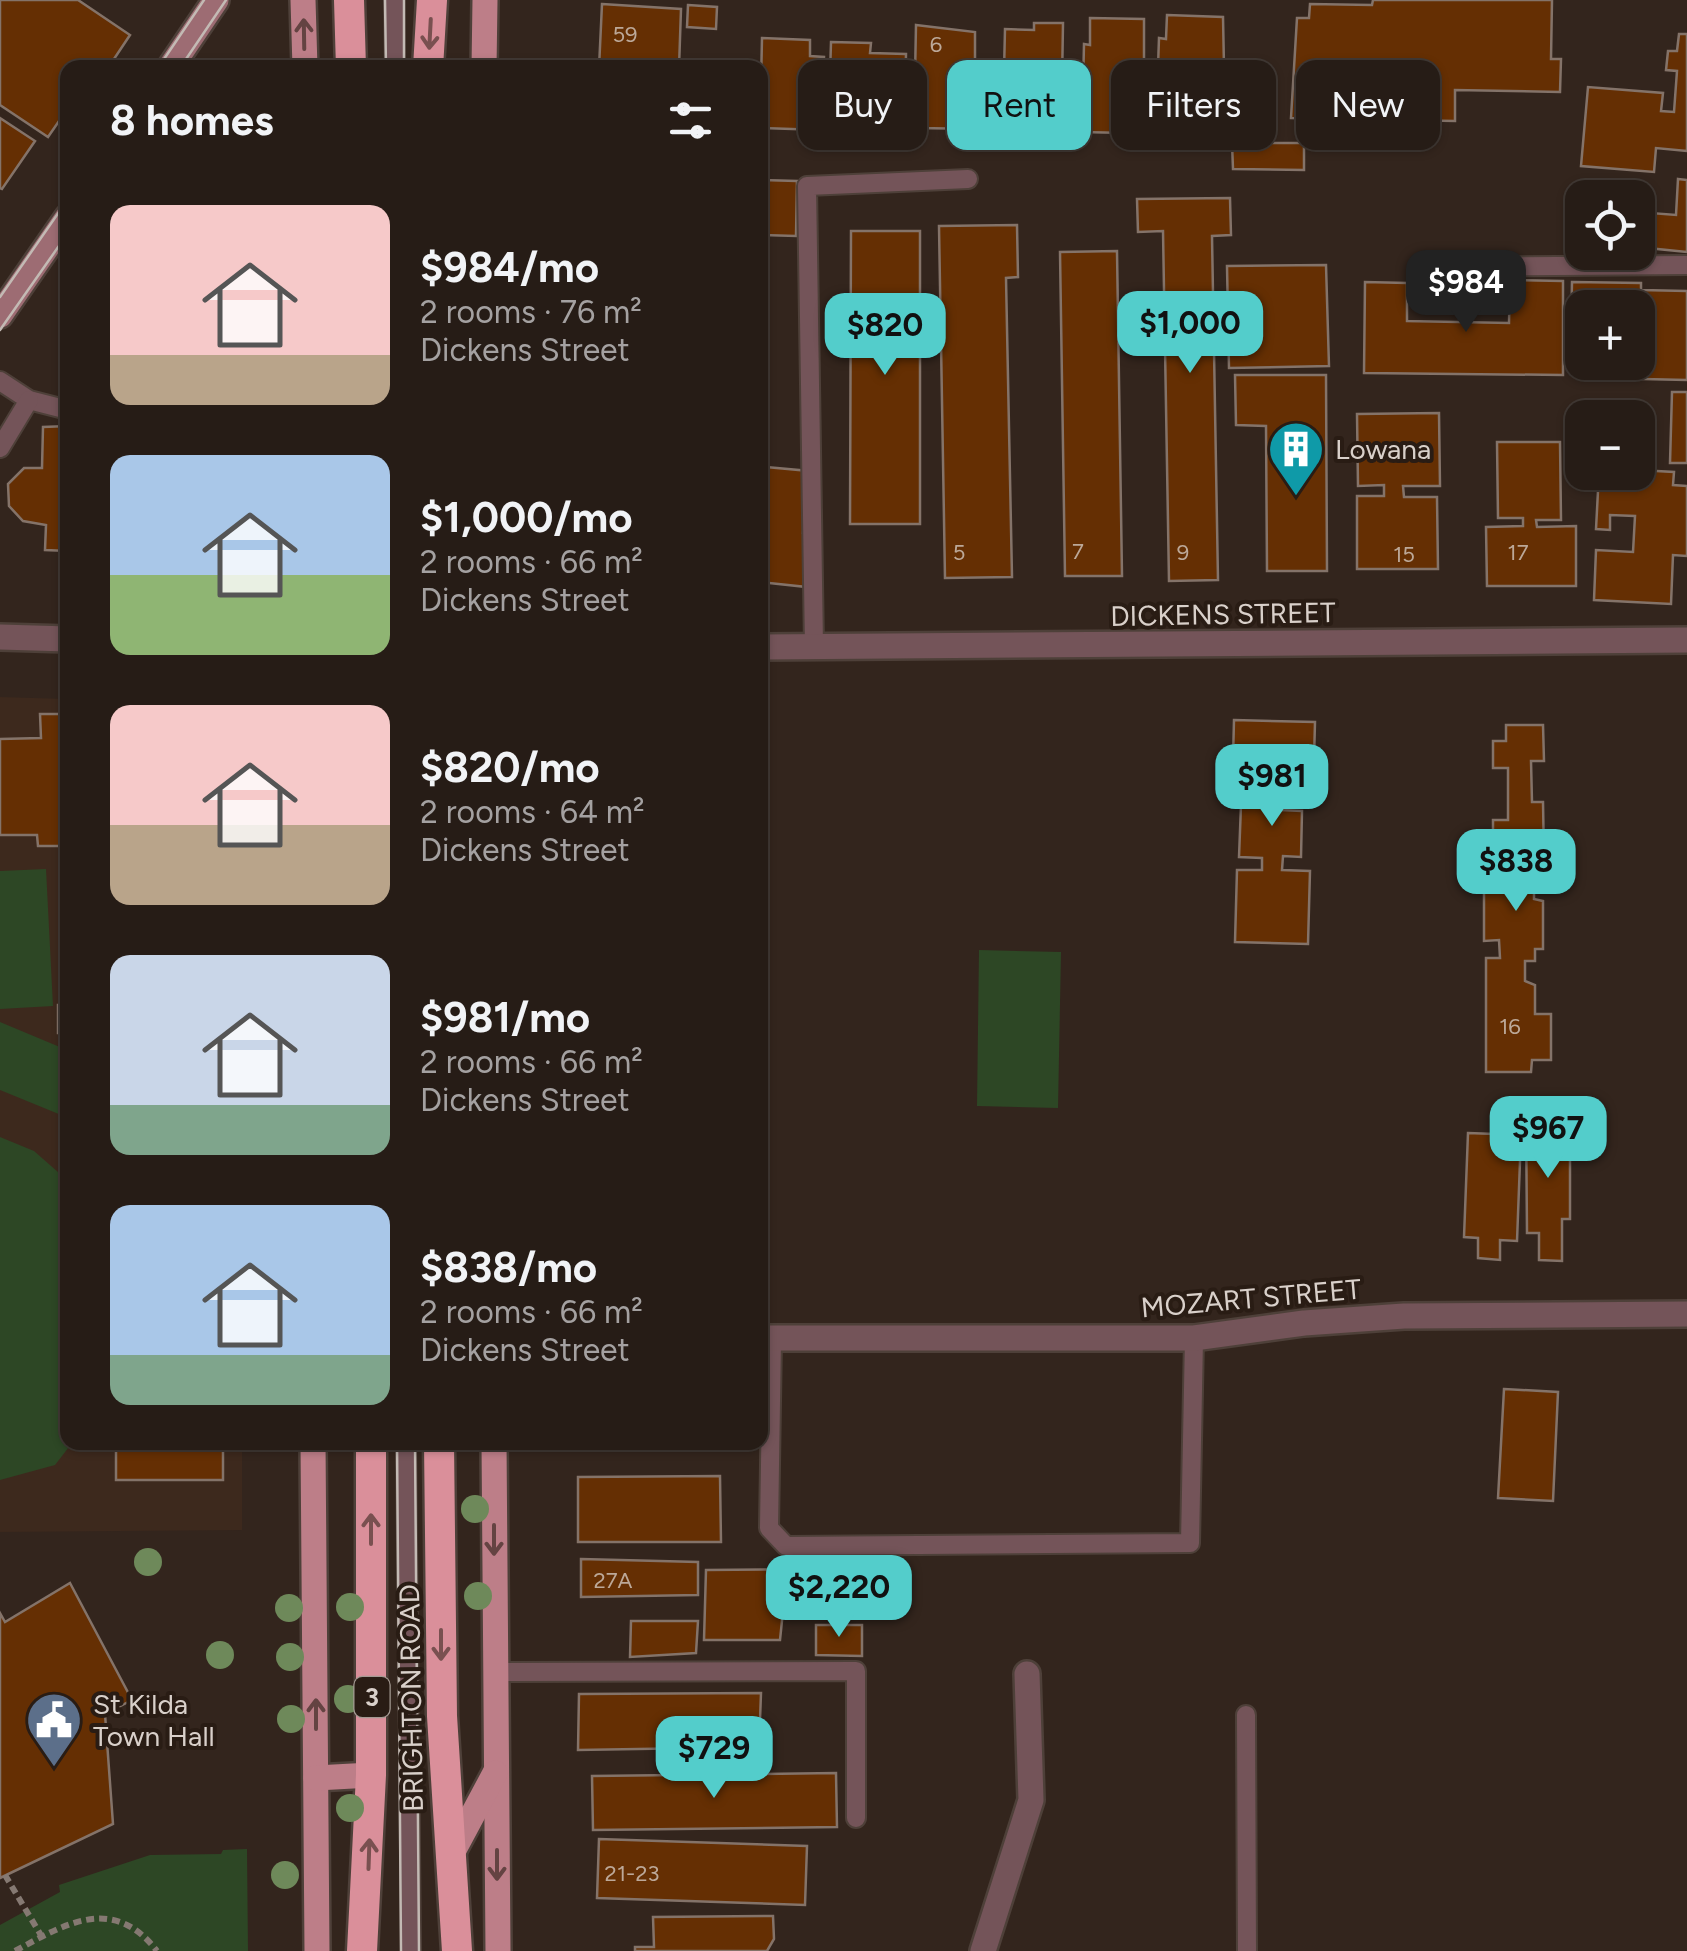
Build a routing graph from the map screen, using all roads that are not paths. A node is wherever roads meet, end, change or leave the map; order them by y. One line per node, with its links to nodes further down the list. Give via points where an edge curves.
1 (216, 0): 7 (street)
2 (303, 0): 8 (main road, one-way to 2)
3 (349, 0): 9 (highway)
4 (394, 0): 10 (lane)
5 (432, 0): 11 (highway, one-way to 11)
6 (485, 0): 12 (main road)
7 (175, 60)
8 (305, 60)
9 (351, 60)
10 (395, 60)
11 (428, 60)
12 (484, 60)
13 (968, 179): 26 (lane, via 808,186)
14 (60, 229): 17 (street)
15 (1687, 265): 16 (lane)
16 (1421, 268)
17 (0, 315)
18 (0, 381): 19 (lane)
19 (29, 400): 20 (lane); 21 (lane)
20 (60, 408)
21 (0, 448)
22 (0, 638): 23 (street)
23 (60, 639)
24 (1687, 640): 26 (street, DICKENS STREET)
25 (768, 647): 26 (street, DICKENS STREET)
26 (814, 648)
27 (1687, 1314): 29 (street, MOZART STREET, via 1388,1317)
28 (768, 1338): 29 (street, MOZART STREET)
29 (1194, 1338): 35 (lane, via 1190,1543 786,1546 769,1528)
30 (314, 1450): 41 (main road, one-way to 30)
31 (371, 1450): 40 (highway, BRIGHTON ROAD / 3, one-way to 31)
32 (406, 1450): 46 (lane)
33 (440, 1450): 43 (highway, BRIGHTON ROAD, one-way to 43)
34 (494, 1450): 36 (main road, one-way to 36)
35 (768, 1450)
36 (495, 1672): 39 (main road); 42 (lane, via 856,1671)
37 (1027, 1674): 49 (street, via 1030,1800)
38 (1246, 1715): 50 (lane)
39 (497, 1769): 43 (main road); 48 (main road, one-way to 48)
40 (371, 1775): 41 (main road); 45 (highway, BRIGHTON ROAD / 3, one-way to 40)
41 (316, 1778): 44 (main road)
42 (856, 1818)
43 (448, 1861): 47 (highway, BRIGHTON ROAD)
44 (317, 1951)
45 (362, 1951)
46 (411, 1951)
47 (457, 1951)
48 (498, 1951)
49 (983, 1951)
50 (1247, 1951)

